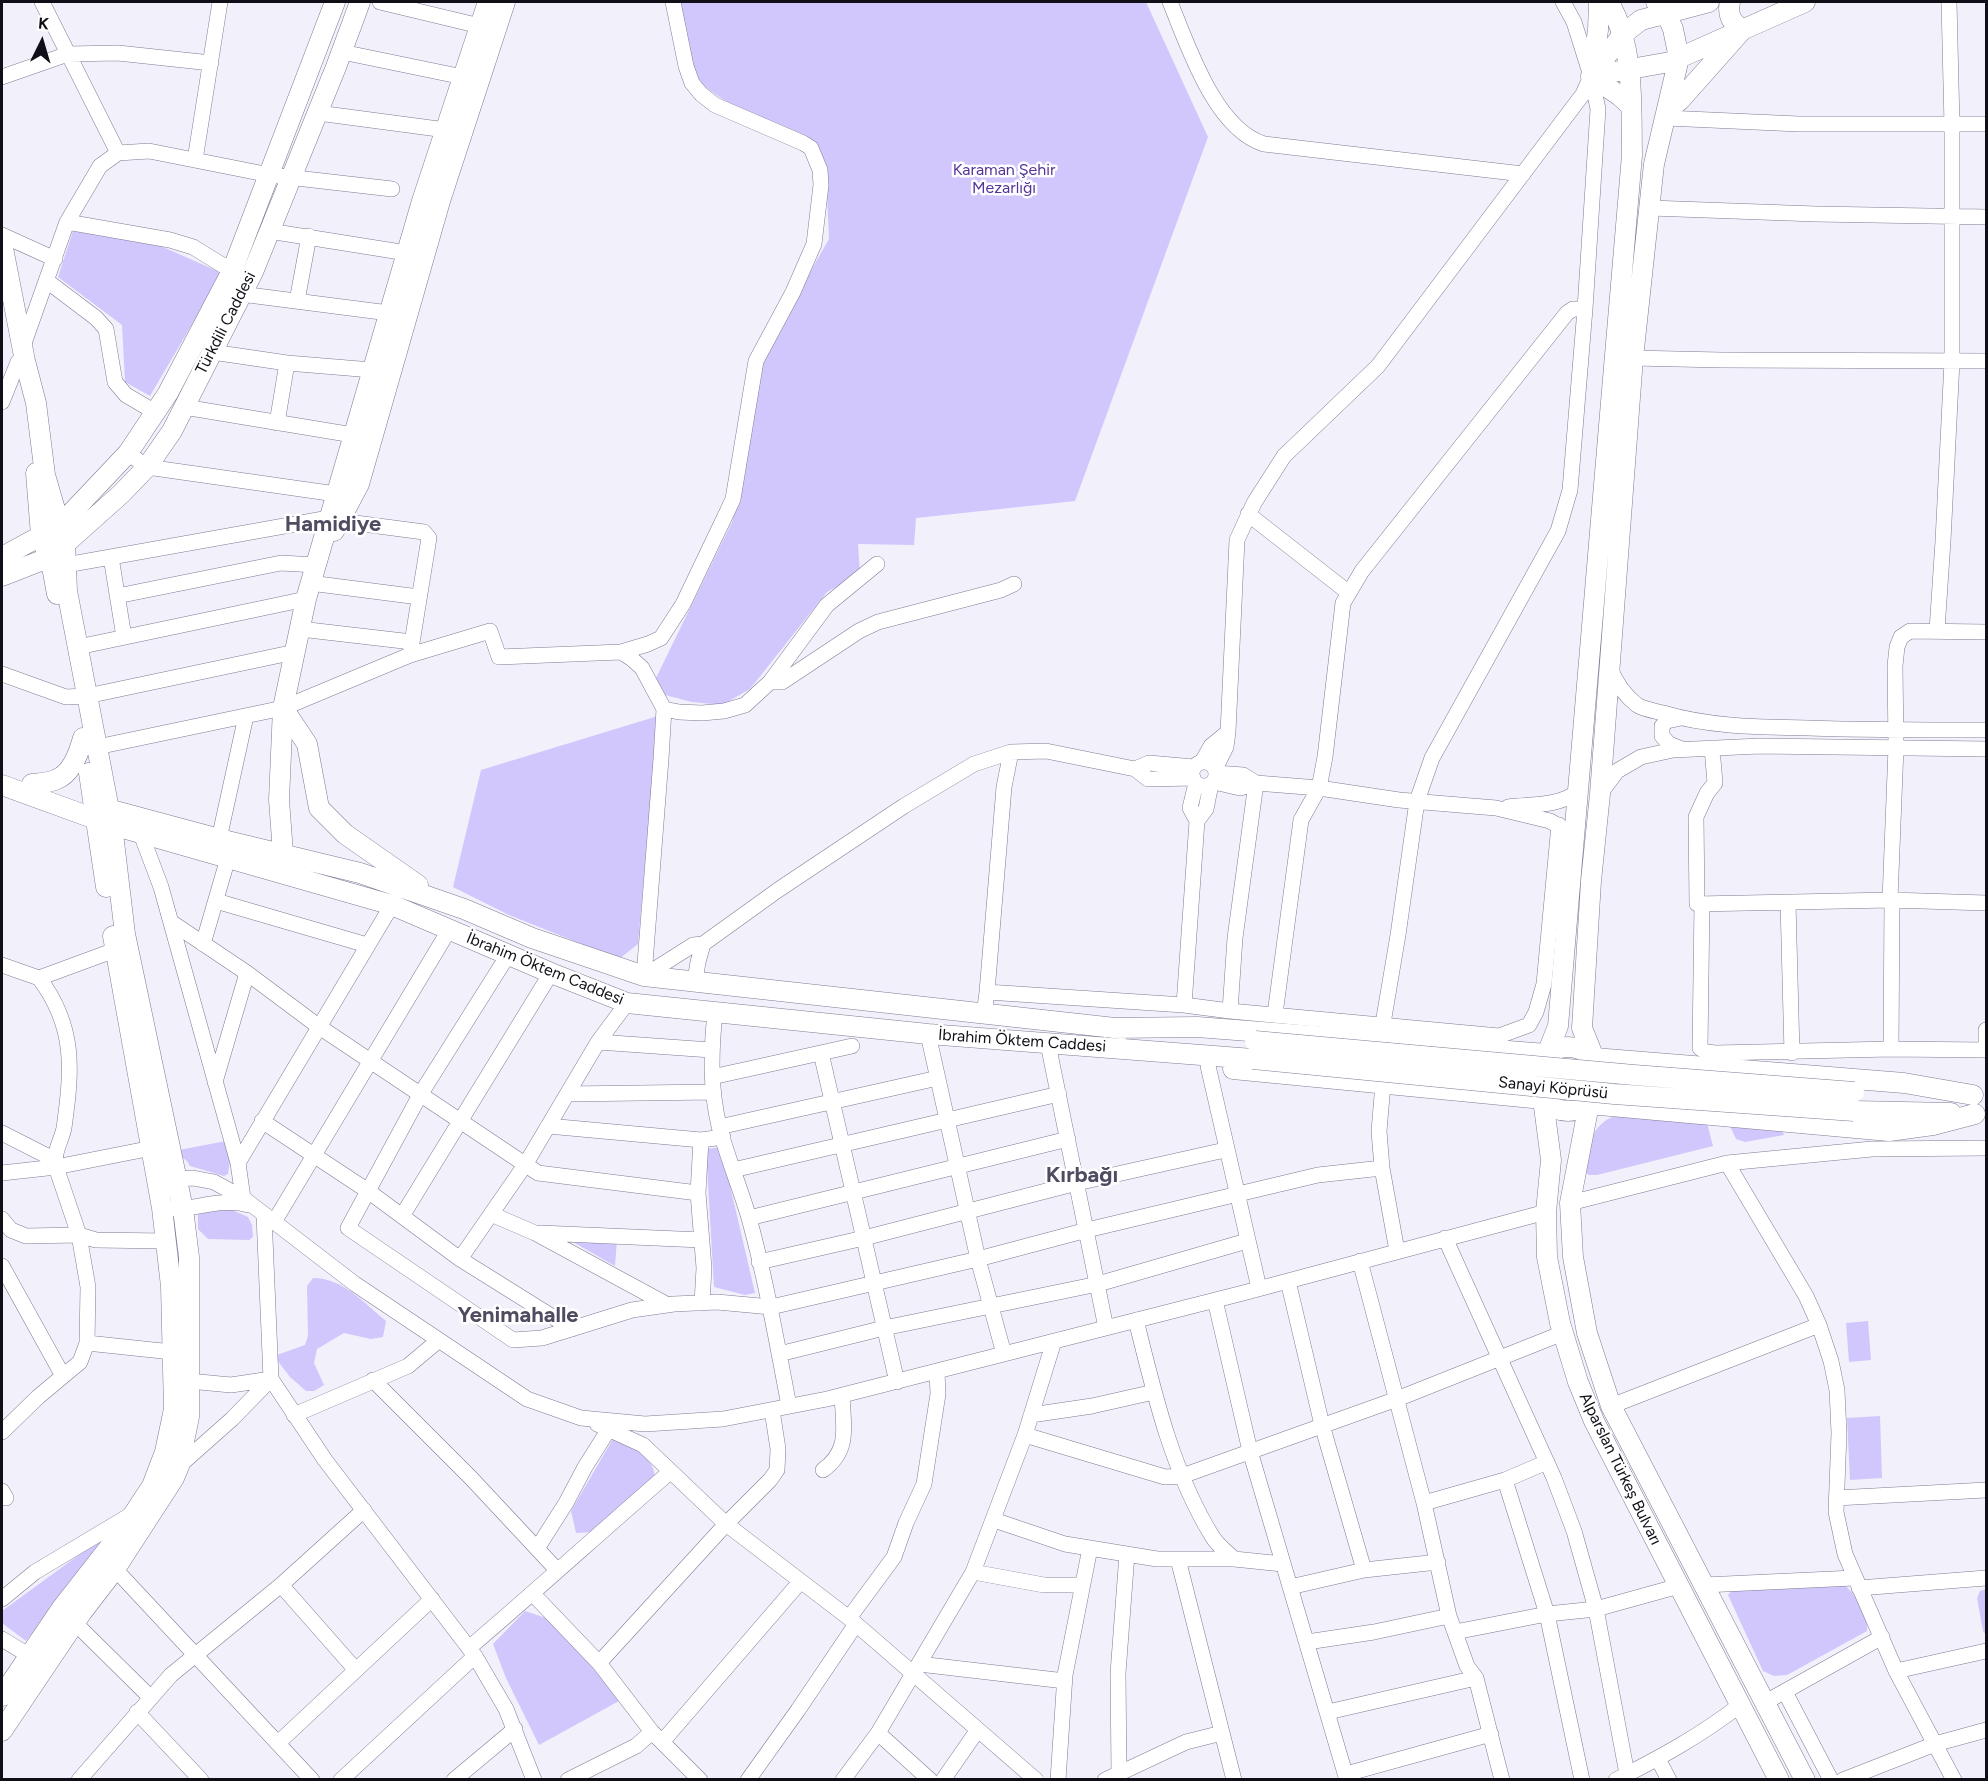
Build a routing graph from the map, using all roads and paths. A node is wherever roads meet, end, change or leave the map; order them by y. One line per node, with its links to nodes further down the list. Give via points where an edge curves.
1 (42, 2): 22 (street)
2 (220, 2): 24 (street)
3 (335, 2): 38 (main road, Türkdili Caddesi)
4 (360, 2): 21 (main road, Türkdili Caddesi)
5 (380, 2): 18 (street)
6 (488, 2): 18 (main road)
7 (505, 2): 72 (main road, via 440,201 363,473)
8 (674, 2): 93 (street, via 692,83 715,105 811,148 821,185 814,244 756,361 733,499 683,604 661,638)
9 (1170, 2): 37 (street, via 1199,71 1228,120 1252,141)
10 (1563, 2): 27 (street, via 1574,22)
11 (1599, 2): 27 (main road)
12 (1610, 2): 20 (main road)
13 (1709, 2): 17 (main road)
14 (1730, 2): 19 (main road, via 1730,17)
15 (1805, 2): 19 (main road)
16 (1949, 2): 33 (street)
17 (1661, 7): 20 (main road); 23 (main road, via 1673,29)
18 (480, 26): 28 (main road)
19 (1743, 29): 23 (main road); 31 (main road)
20 (1623, 34): 25 (main road); 27 (main road)
21 (342, 52): 28 (street); 30 (main road, Türkdili Caddesi)
22 (68, 54): 24 (street, via 118,53); 26 (street); 35 (street)
23 (1679, 58): 25 (main road); 31 (main road)
24 (211, 63): 36 (street)
25 (1630, 69): 27 (main road); 29 (main road)
26 (2, 76)
27 (1591, 76): 29 (main road); 37 (street, via 1583,94); 56 (street, via 1598,109)
28 (463, 77): 34 (main road)
29 (1631, 106): 116 (main road, via 1631,167)
30 (318, 113): 34 (street); 39 (main road, Türkdili Caddesi)
31 (1667, 114): 33 (street, via 1799,124); 41 (main road, via 1654,164)
32 (1986, 124): 33 (street)
33 (1952, 125): 42 (street)
34 (446, 130): 49 (main road)
35 (118, 153): 36 (street, via 149,151); 44 (street, via 100,166)
36 (195, 160): 38 (street)
37 (1522, 174): 73 (street, via 1378,366 1284,456)
38 (270, 175): 39 (street); 51 (main road, Türkdili Caddesi)
39 (292, 177): 40 (street); 45 (main road, Türkdili Caddesi)
40 (392, 189)
41 (1650, 208): 42 (street); 60 (main road)
42 (1951, 216): 43 (street); 61 (street)
43 (1986, 217)
44 (67, 222): 50 (street); 51 (street, via 170,240 193,247)
45 (269, 231): 47 (street); 54 (main road, Türkdili Caddesi)
46 (2, 235): 50 (street)
47 (309, 236): 49 (street); 55 (street)
48 (2, 243): 59 (main road)
49 (407, 253): 57 (main road)
50 (55, 259): 52 (street)
51 (232, 271): 67 (main road, Türkdili Caddesi)
52 (47, 281): 59 (street); 67 (street, via 106,329 115,382 126,395)
53 (2, 284): 59 (main road)
54 (242, 294): 55 (street); 58 (main road, Türkdili Caddesi)
55 (297, 301): 57 (street)
56 (1585, 309): 83 (street, via 1567,313 1362,571); 118 (street, via 1566,510 1432,758)
57 (389, 313): 64 (main road)
58 (212, 352): 63 (street); 66 (main road, Türkdili Caddesi)
59 (20, 354): 65 (street); 74 (main road); 75 (main road, via 36,403 45,475)
60 (1633, 357): 61 (street); 94 (main road)
61 (1952, 361): 62 (street); 87 (street)
62 (1986, 361)
63 (287, 363): 64 (street); 68 (street)
64 (372, 370): 69 (main road)
65 (2, 402)
66 (184, 407): 68 (street); 71 (main road, Türkdili Caddesi)
67 (155, 412): 70 (main road, Türkdili Caddesi)
68 (277, 423): 69 (street)
69 (354, 435): 72 (main road)
70 (128, 453): 71 (street); 75 (main road, Türkdili Caddesi)
71 (147, 467): 72 (street); 75 (main road, Türkdili Caddesi, via 122,494)
72 (341, 507): 77 (street); 81 (main road); 85 (street, via 424,532 429,538)
73 (1248, 514): 83 (street); 111 (street, via 1237,540 1228,732 1211,746)
74 (41, 535): 75 (main road, Türkdili Caddesi); 76 (main road, Türkdili Caddesi); 78 (main road)
75 (62, 535): 78 (main road, Türkdili Caddesi)
76 (2, 557)
77 (111, 557): 78 (street); 84 (street)
78 (57, 562): 80 (main road, Türkdili Caddesi); 90 (main road); 97 (main road, via 53,572)
79 (877, 564): 96 (street, via 827,605)
80 (2, 576)
81 (311, 583): 84 (street, via 281,563); 85 (street); 86 (main road); 89 (street)
82 (1014, 584): 96 (street, via 878,622 782,682)
83 (1349, 593): 115 (street, via 1343,603)
84 (117, 597): 89 (street)
85 (419, 597): 91 (street)
86 (300, 629): 91 (street); 92 (main road)
87 (1937, 630): 88 (street); 103 (street, via 1910,631 1897,646)
88 (1986, 632)
89 (124, 637): 90 (street)
90 (78, 647): 97 (main road)
91 (411, 648): 93 (street, via 490,631 499,657); 98 (street)
92 (295, 652): 97 (street); 98 (main road)
93 (621, 652): 99 (street, via 642,668)
94 (1610, 668): 101 (street, via 1621,690 1638,706); 117 (main road)
95 (2, 674): 97 (street, via 66,697)
96 (770, 682): 99 (street, via 745,705 724,711)
97 (80, 696): 104 (main road)
98 (283, 708): 100 (street); 125 (main road, via 279,800); 133 (main road, via 308,744 319,808 345,834 410,881)
99 (664, 709): 144 (street)
100 (246, 716): 104 (street); 123 (street)
101 (1681, 718): 103 (street, via 1724,725); 107 (street, via 1662,726 1662,736)
102 (1986, 729): 103 (street)
103 (1896, 730): 105 (street)
104 (90, 743): 113 (main road, via 58,779); 120 (main road)
105 (1896, 747): 106 (street); 108 (street); 127 (street)
106 (1712, 748): 107 (street); 131 (street, via 1715,783 1696,817 1695,832 1697,904)
107 (1682, 749): 117 (street, via 1641,757 1617,771)
108 (1986, 749)
109 (1011, 752): 111 (street, via 1046,751 1135,769 1148,778); 136 (street, via 974,764 904,806); 147 (street, via 1004,787)
110 (2, 774): 113 (main road, İbrahim Öktem Caddesi)
111 (1205, 775): 112 (street, via 1240,788); 149 (street, via 1190,808 1197,821)
112 (1256, 783): 115 (street); 151 (street, via 1235,938)
113 (32, 784): 120 (main road, İbrahim Öktem Caddesi)
114 (2, 785): 120 (main road, İbrahim Öktem Caddesi)
115 (1319, 788): 118 (street); 153 (street, via 1301,819)
116 (1579, 790): 119 (street, via 1557,803); 124 (main road)
117 (1600, 794): 158 (main road)
118 (1416, 801): 119 (street); 161 (street)
119 (1496, 808): 121 (street)
120 (103, 815): 122 (main road, İbrahim Öktem Caddesi); 123 (main road, İbrahim Öktem Caddesi); 139 (main road); 210 (main road)
121 (1559, 825): 124 (street); 161 (street, via 1544,984 1529,1025 1499,1036)
122 (141, 834): 126 (main road, İbrahim Öktem Caddesi); 134 (street)
123 (219, 839): 125 (main road, İbrahim Öktem Caddesi)
124 (1574, 840): 156 (main road)
125 (283, 853): 133 (main road, İbrahim Öktem Caddesi, via 360,873)
126 (228, 858): 128 (street); 132 (main road, İbrahim Öktem Caddesi)
127 (1891, 900): 129 (street); 130 (street); 166 (street)
128 (216, 901): 137 (street); 138 (street)
129 (1788, 903): 131 (street); 171 (street)
130 (1986, 903)
131 (1702, 904): 171 (street, via 1700,1048 1716,1053)
132 (392, 905): 135 (main road, İbrahim Öktem Caddesi); 138 (street)
133 (464, 909): 144 (main road, İbrahim Öktem Caddesi, via 532,938)
134 (171, 922): 137 (street); 177 (street)
135 (449, 930): 140 (main road, İbrahim Öktem Caddesi); 174 (street)
136 (703, 944): 144 (street, via 693,945); 146 (street)
137 (203, 945): 143 (street)
138 (367, 945): 155 (street)
139 (115, 950): 145 (street); 196 (main road)
140 (508, 955): 142 (main road, İbrahim Öktem Caddesi); 182 (street)
141 (2, 965): 145 (street)
142 (551, 973): 148 (main road, İbrahim Öktem Caddesi); 189 (street)
143 (247, 974): 155 (street); 177 (street)
144 (644, 976): 146 (main road, İbrahim Öktem Caddesi); 148 (main road)
145 (39, 978): 202 (street, via 59,1011 71,1069)
146 (695, 981): 150 (main road); 154 (main road, İbrahim Öktem Caddesi)
147 (987, 992): 149 (street); 154 (street)
148 (627, 1003): 150 (main road, İbrahim Öktem Caddesi); 162 (street)
149 (1184, 1005): 151 (street)
150 (687, 1010): 152 (main road, İbrahim Öktem Caddesi)
151 (1230, 1011): 153 (street)
152 (715, 1012): 160 (main road, İbrahim Öktem Caddesi); 167 (street)
153 (1275, 1014): 161 (street)
154 (984, 1015): 157 (main road, İbrahim Öktem Caddesi)
155 (318, 1026): 174 (street); 188 (street)
156 (1558, 1026): 158 (main road, via 1570,1035); 172 (main road)
157 (1112, 1028): 161 (main road); 168 (main road, İbrahim Öktem Caddesi)
158 (1582, 1028): 173 (main road)
159 (1986, 1030): 169 (street)
160 (928, 1034): 163 (main road, İbrahim Öktem Caddesi); 176 (street)
161 (1381, 1034): 172 (main road)
162 (598, 1042): 167 (street); 180 (street)
163 (1048, 1044): 165 (main road, İbrahim Öktem Caddesi); 181 (street)
164 (852, 1046): 170 (street)
165 (1103, 1048): 168 (main road, İbrahim Öktem Caddesi); 175 (main road)
166 (1891, 1049): 169 (street); 171 (street)
167 (711, 1050): 178 (street)
168 (1254, 1050): 186 (main road, Sanayi Köprüsü, bridge, via 1657,1077 1854,1102)
169 (1986, 1050)
170 (821, 1053): 178 (street); 184 (street)
171 (1792, 1053)
172 (1547, 1054): 173 (main road, via 1566,1046 1586,1051); 183 (main road, via 1537,1071 1538,1091)
173 (1594, 1058): 185 (main road, via 1599,1067 1600,1087); 186 (main road, via 1904,1083)
174 (371, 1062): 182 (street); 199 (street)
175 (1208, 1066): 179 (main road); 198 (street)
176 (938, 1078): 184 (street); 187 (street)
177 (215, 1082): 203 (street)
178 (713, 1084): 180 (street); 191 (street)
179 (1383, 1084): 183 (main road); 207 (street, via 1379,1131)
180 (567, 1094): 190 (street)
181 (1059, 1094): 187 (street); 193 (street)
182 (420, 1095): 189 (street); 213 (street)
183 (1543, 1099): 185 (main road, via 1560,1110 1581,1109); 200 (main road, Alparslan Türkeş Bulvarı)
184 (833, 1103): 191 (street); 195 (street)
185 (1589, 1104): 186 (main road, via 1889,1131 1933,1125); 201 (main road, Alparslan Türkeş Bulvarı)
186 (1980, 1105)
187 (948, 1120): 195 (street); 206 (street)
188 (262, 1121): 199 (street); 203 (street)
189 (460, 1122): 205 (street); 224 (street)
190 (548, 1126): 194 (street); 205 (street)
191 (721, 1132): 194 (street); 208 (street)
192 (2, 1133): 202 (street)
193 (1068, 1139): 206 (street); 212 (street)
194 (701, 1140): 214 (street)
195 (843, 1145): 208 (street); 215 (street)
196 (152, 1148): 202 (street); 211 (main road)
197 (1986, 1148): 204 (street, via 1872,1149)
198 (1225, 1150): 212 (street); 216 (street)
199 (315, 1156): 213 (street); 220 (street)
200 (1551, 1160): 201 (main road, via 1556,1151 1566,1147); 222 (main road, Alparslan Türkeş Bulvarı)
201 (1578, 1162): 217 (main road, Alparslan Türkeş Bulvarı)
202 (55, 1163): 209 (street); 229 (street)
203 (237, 1163): 220 (street)
204 (1727, 1163): 217 (street); 251 (street, via 1806,1296)
205 (525, 1165): 214 (street, via 538,1173); 223 (street)
206 (958, 1167): 215 (street); 221 (street)
207 (1382, 1168): 216 (street, via 1318,1175); 235 (street)
208 (733, 1170): 225 (street)
209 (2, 1173)
210 (178, 1178): 211 (street); 219 (main road); 220 (street, via 214,1182)
211 (158, 1182): 218 (main road)
212 (1077, 1183): 221 (street); 227 (street)
213 (368, 1191): 224 (street); 254 (street, via 348,1228 513,1340 542,1338)
214 (698, 1193): 232 (street)
215 (855, 1193): 225 (street); 230 (street)
216 (1236, 1194): 227 (street); 234 (street)
217 (1570, 1203): 273 (main road, Alparslan Türkeş Bulvarı, via 1573,1257 1587,1333)
218 (162, 1208): 219 (street); 233 (main road)
219 (183, 1209): 220 (street, via 238,1202); 267 (main road, via 189,1257)
220 (258, 1210): 256 (street); 265 (street)
221 (968, 1211): 230 (street); 237 (street)
222 (1546, 1212): 231 (street); 255 (main road, Alparslan Türkeş Bulvarı, via 1548,1257)
223 (491, 1214): 228 (street); 236 (street)
224 (402, 1216): 236 (street)
225 (749, 1218): 239 (street)
226 (2, 1224): 229 (street, via 26,1236)
227 (1087, 1230): 237 (street); 243 (street)
228 (535, 1233): 232 (street); 247 (street)
229 (79, 1235): 233 (street, via 96,1240); 258 (street, via 88,1287)
230 (864, 1238): 239 (street); 242 (street)
231 (1445, 1238): 235 (street); 262 (street)
232 (702, 1240): 246 (street)
233 (165, 1241): 259 (main road, via 171,1286)
234 (1247, 1241): 243 (street); 244 (street)
235 (1397, 1251): 238 (street)
236 (460, 1258): 254 (street)
237 (978, 1259): 242 (street); 248 (street)
238 (1360, 1261): 241 (street); 271 (street)
239 (759, 1262): 249 (street)
240 (2, 1266): 264 (street)
241 (1288, 1281): 244 (street); 278 (street)
242 (874, 1283): 249 (street); 252 (street)
243 (1098, 1284): 248 (street); 253 (street)
244 (1259, 1288): 245 (street)
245 (1215, 1300): 250 (street); 282 (street)
246 (702, 1303): 247 (street); 249 (street)
247 (668, 1305): 254 (street, via 632,1310)
248 (991, 1305): 252 (street); 261 (street)
249 (771, 1307): 260 (street)
250 (1136, 1320): 253 (street); 269 (street)
251 (1819, 1325): 273 (street); 290 (street, via 1832,1360 1837,1390)
252 (884, 1328): 260 (street); 268 (street)
253 (1106, 1328): 257 (street)
254 (572, 1329)
255 (1563, 1333): 262 (street); 313 (main road, Alparslan Türkeş Bulvarı, via 1594,1421)
256 (439, 1340): 266 (street, via 408,1366); 277 (street, via 527,1400)
257 (1054, 1341): 261 (street); 276 (street)
258 (87, 1343): 259 (street); 264 (street, via 80,1362)
259 (172, 1352): 293 (main road, via 174,1409 165,1452 152,1486)
260 (779, 1354): 272 (street)
261 (1004, 1354): 263 (street)
262 (1501, 1358): 271 (street); 283 (street)
263 (937, 1372): 268 (street); 321 (street, via 938,1394 924,1484 894,1557)
264 (63, 1376): 280 (street)
265 (271, 1379): 267 (street, via 231,1385); 275 (street); 284 (street)
266 (373, 1380): 275 (street); 296 (street)
267 (189, 1381): 284 (main road, via 189,1417)
268 (897, 1382): 270 (street)
269 (1154, 1392): 276 (street); 287 (street)
270 (842, 1395): 272 (street); 285 (street, via 842,1448)
271 (1397, 1399): 278 (street); 291 (street)
272 (789, 1406): 274 (street)
273 (1611, 1406): 311 (main road, Alparslan Türkeş Bulvarı)
274 (772, 1410): 277 (street, via 723,1419 645,1424); 295 (street, via 777,1470)
275 (294, 1415): 292 (street)
276 (1031, 1415): 281 (street)
277 (581, 1418): 279 (street)
278 (1322, 1425): 282 (street); 305 (street)
279 (609, 1429): 286 (street, via 644,1445); 296 (street)
280 (2, 1432)
281 (1025, 1435): 287 (street, via 1165,1477); 294 (street)
282 (1250, 1451): 287 (street); 302 (street)
283 (1547, 1462): 288 (street); 318 (street, via 1574,1531)
284 (179, 1466): 303 (main road, via 169,1488)
285 (823, 1470)
286 (670, 1472): 295 (street); 304 (street)
287 (1182, 1476): 300 (street, via 1213,1538)
288 (1504, 1480): 291 (street); 319 (street)
289 (1986, 1490): 290 (street)
290 (1836, 1498): 309 (street, via 1843,1543)
291 (1424, 1503): 301 (street)
292 (364, 1510): 310 (street); 317 (street)
293 (135, 1512): 316 (street, via 35,1572); 330 (main road, via 62,1608)
294 (994, 1520): 297 (street, via 1065,1544); 306 (street)
295 (726, 1524): 308 (street); 331 (street)
296 (538, 1547): 304 (street)
297 (1090, 1548): 298 (street); 312 (street)
298 (1127, 1554): 299 (street); 355 (street)
299 (1178, 1559): 300 (street); 349 (street)
300 (1234, 1560): 302 (street)
301 (1438, 1562): 305 (street); 320 (street)
302 (1283, 1564): 314 (street)
303 (115, 1569): 322 (main road); 329 (street)
304 (557, 1570): 315 (street)
305 (1364, 1570): 314 (street)
306 (973, 1572): 312 (street, via 1044,1585); 333 (street)
307 (1986, 1578): 309 (street)
308 (800, 1582): 321 (street); 351 (street)
309 (1857, 1583): 311 (street); 324 (street)
310 (280, 1585): 329 (street); 332 (street)
311 (1704, 1585): 340 (main road, Alparslan Türkeş Bulvarı)
312 (1082, 1586): 336 (street)
313 (1679, 1586): 318 (street); 341 (main road, Alparslan Türkeş Bulvarı)
314 (1290, 1587): 326 (street)
315 (533, 1594): 328 (street); 331 (street)
316 (2, 1599)
317 (432, 1599): 328 (street); 332 (street)
318 (1596, 1609): 319 (street); 357 (street)
319 (1546, 1614): 323 (street); 374 (street)
320 (1449, 1616): 323 (street); 326 (street)
321 (852, 1621): 333 (street); 366 (street, via 798,1710)
322 (75, 1623): 330 (main road); 339 (street)
323 (1455, 1632): 335 (street, via 1467,1666)
324 (1881, 1637): 334 (street); 337 (street)
325 (2, 1639): 330 (street)
326 (1307, 1642): 343 (street)
327 (1986, 1651): 334 (street)
328 (472, 1652): 344 (street); 362 (street)
329 (196, 1654): 339 (street); 352 (street)
330 (37, 1661): 338 (main road); 346 (main road)
331 (599, 1663): 351 (street)
332 (355, 1669): 352 (street)
333 (916, 1669): 336 (street); 347 (street); 348 (street)
334 (1896, 1671): 353 (street)
335 (1476, 1678): 343 (street); 350 (street)
336 (1065, 1681): 371 (street)
337 (1785, 1692): 340 (street); 378 (street)
338 (2, 1696)
339 (151, 1698): 342 (street)
340 (1764, 1703): 377 (main road, Alparslan Türkeş Bulvarı)
341 (1740, 1705): 354 (street, via 1708,1730); 376 (main road, Alparslan Türkeş Bulvarı)
342 (137, 1712): 359 (street); 360 (street)
343 (1328, 1712): 356 (street)
344 (515, 1729): 363 (street); 364 (street)
345 (1986, 1730): 353 (street)
346 (2, 1731)
347 (977, 1731): 369 (street); 370 (street)
348 (878, 1733): 367 (street); 368 (street)
349 (1222, 1733): 355 (street, via 1186,1742); 372 (street)
350 (1491, 1734): 356 (street); 373 (street)
351 (657, 1737): 358 (street); 365 (street)
352 (278, 1743): 361 (street)
353 (1935, 1744): 379 (street); 380 (street)
354 (1658, 1759): 357 (street); 375 (street)
355 (1112, 1777)
356 (1347, 1777)
357 (1621, 1777)
358 (697, 1778)
359 (78, 1779)
360 (201, 1779)
361 (312, 1779)
362 (340, 1779)
363 (454, 1779)
364 (534, 1779)
365 (568, 1779)
366 (748, 1779)
367 (843, 1779)
368 (930, 1779)
369 (944, 1779)
370 (1036, 1779)
371 (1058, 1779)
372 (1234, 1779)
373 (1502, 1779)
374 (1582, 1779)
375 (1669, 1779)
376 (1779, 1779)
377 (1805, 1779)
378 (1831, 1779)
379 (1843, 1779)
380 (1954, 1779)

